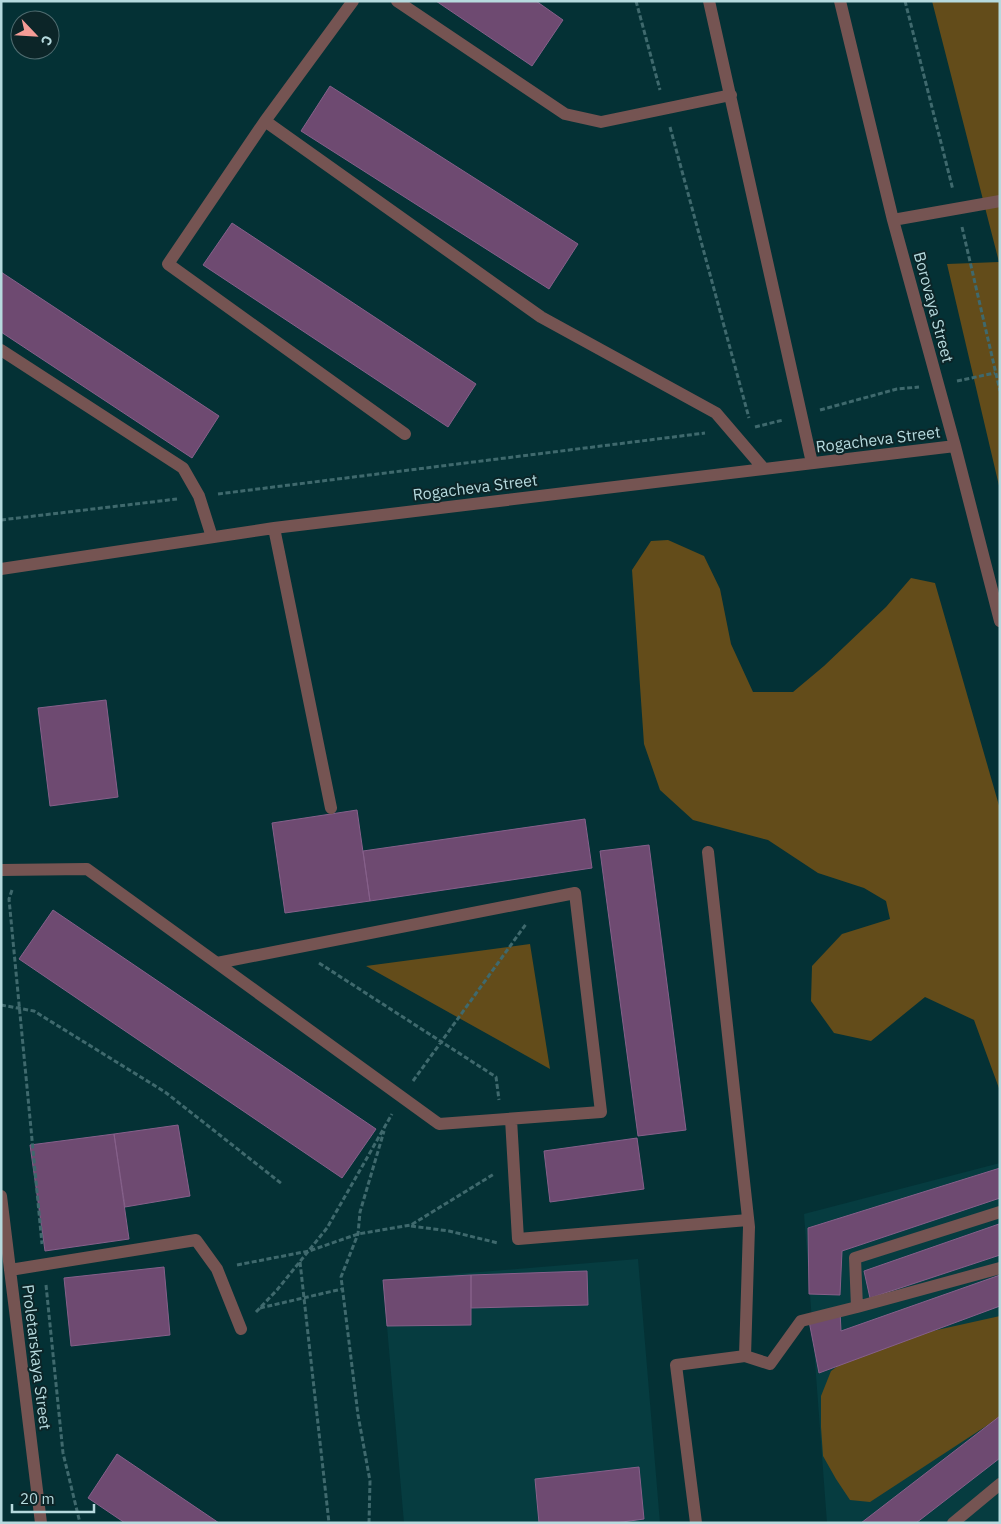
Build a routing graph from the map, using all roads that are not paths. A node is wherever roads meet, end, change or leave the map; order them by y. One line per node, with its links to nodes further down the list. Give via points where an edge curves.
1 (353, 1): 6 (street)
2 (397, 1): 5 (street, via 565,114 601,122)
3 (709, 1): 5 (street)
4 (840, 1): 8 (street, Borovaya Street)
5 (731, 95): 12 (street)
6 (265, 121): 10 (street, via 168,264); 13 (street, via 541,317 716,413)
7 (1000, 201): 8 (street)
8 (893, 220): 11 (street, Borovaya Street)
9 (1, 350): 15 (street, via 183,468 199,496)
10 (405, 434)
11 (954, 446): 12 (street, Rogacheva Street); 17 (street, Borovaya Street)
12 (812, 463): 13 (street, Rogacheva Street)
13 (764, 469): 14 (street, Rogacheva Street)
14 (274, 528): 15 (street, Rogacheva Street); 18 (street)
15 (212, 537): 16 (street, Rogacheva Street)
16 (1, 569)
17 (1000, 621)
18 (331, 808)
19 (708, 852): 25 (street)
20 (1, 870): 21 (street, via 87,869)
21 (217, 963): 22 (street, via 439,1124); 22 (street, via 575,893 601,1112)
22 (507, 1119): 25 (street, via 514,1157 518,1239)
23 (1, 1196): 27 (street, Proletarskaya Street)
24 (1000, 1212): 28 (street, via 855,1258)
25 (748, 1220): 30 (street)
26 (1000, 1268): 28 (street)
27 (10, 1270): 29 (street, via 196,1240 216,1269); 32 (street, Proletarskaya Street)
28 (856, 1306): 30 (street, via 801,1321 770,1364)
29 (241, 1329)
30 (745, 1356): 33 (street, via 676,1365)
31 (1000, 1484): 34 (street)
32 (41, 1523)
33 (696, 1523)
34 (953, 1523)

